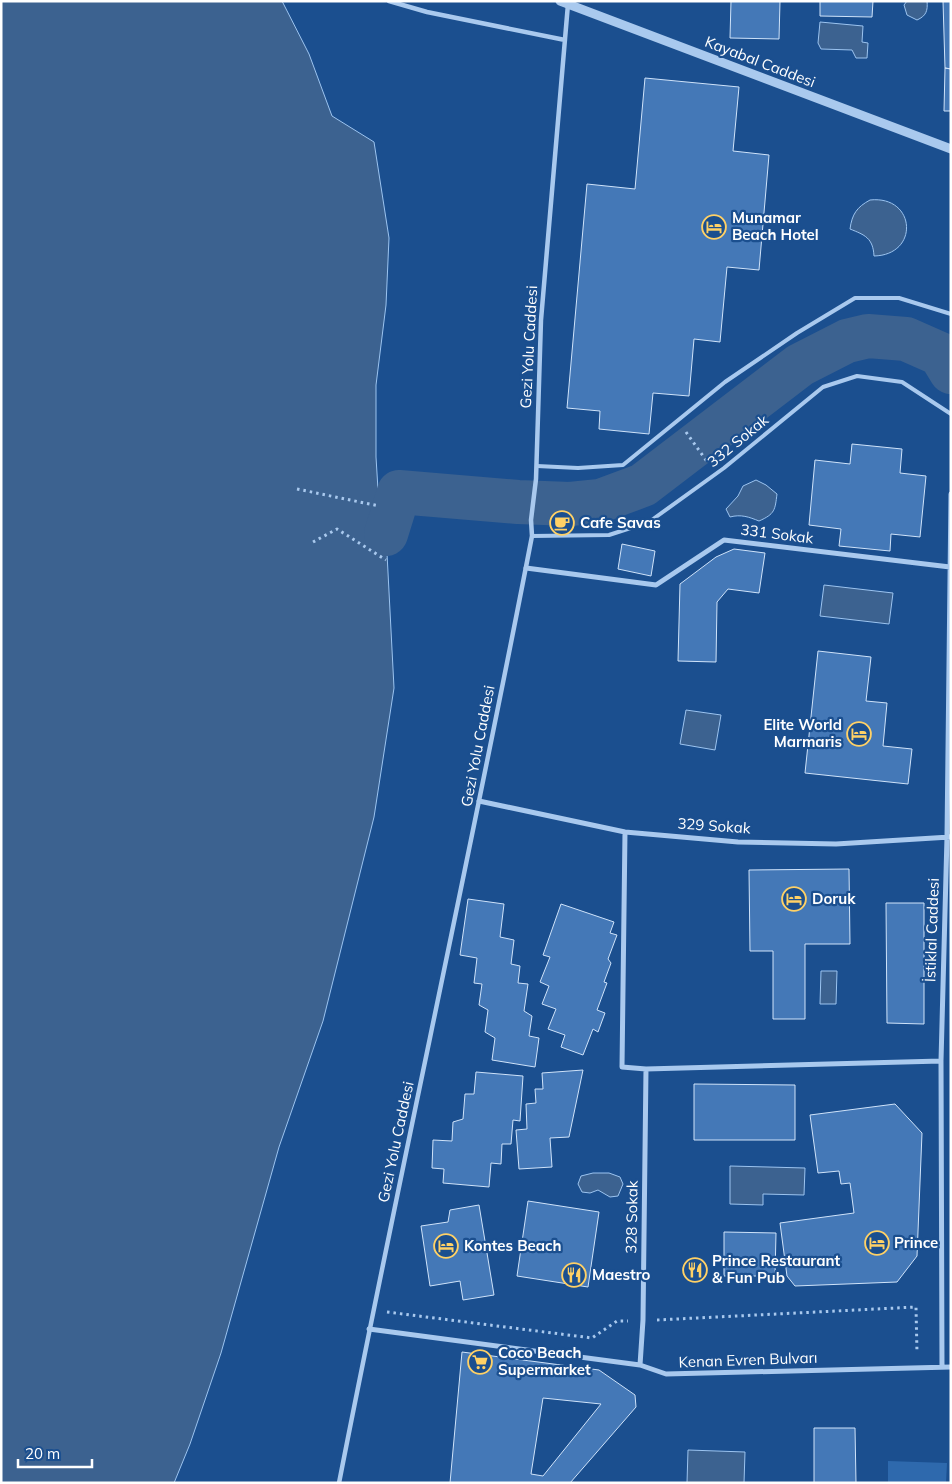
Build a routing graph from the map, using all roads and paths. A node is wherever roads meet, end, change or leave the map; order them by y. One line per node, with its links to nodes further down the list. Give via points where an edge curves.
1 (389, 1): 3 (street)
2 (564, 3): 3 (street, Gezi Yolu Caddesi); 4 (street, Kayabal Caddesi)
3 (565, 40): 8 (street, Gezi Yolu Caddesi, via 540,320)
4 (951, 149)
5 (951, 314): 7 (lane, via 900,298 855,298 725,382)
6 (951, 414): 9 (lane, 332 Sokak, via 902,382 857,376 823,387)
7 (678, 420): 8 (lane, via 622,465); 9 (path)
8 (537, 466): 14 (street, Gezi Yolu Caddesi)
9 (716, 474): 14 (lane, 332 Sokak, via 649,522 608,535)
10 (297, 488): 12 (path)
11 (951, 494): 13 (street, İstiklal Caddesi)
12 (379, 506)
13 (951, 509): 17 (street, İstiklal Caddesi)
14 (532, 536): 18 (street, Gezi Yolu Caddesi)
15 (313, 542): 16 (path, via 337,529)
16 (386, 560)
17 (950, 567): 18 (street, 331 Sokak, via 724,540 656,586); 21 (street, İstiklal Caddesi)
18 (526, 568): 19 (street, Gezi Yolu Caddesi)
19 (479, 801): 20 (street, 329 Sokak); 24 (street, Gezi Yolu Caddesi)
20 (625, 832): 21 (street, 329 Sokak, via 738,842 826,844); 23 (street, via 622,1067)
21 (949, 837): 22 (street, İstiklal Caddesi)
22 (941, 1061): 23 (street); 27 (street, İstiklal Caddesi)
23 (646, 1069): 25 (street, 328 Sokak)
24 (374, 1310): 25 (path, via 592,1338 617,1322); 26 (street, Gezi Yolu Caddesi)
25 (643, 1320): 27 (path, via 916,1307 916,1353); 28 (street, 328 Sokak)
26 (369, 1329): 28 (street, Kenan Evren Bulvarı); 31 (street, Gezi Yolu Caddesi)
27 (942, 1354): 29 (street, İstiklal Caddesi)
28 (640, 1365): 29 (street, Kenan Evren Bulvarı, via 666,1374)
29 (942, 1367): 30 (street, Kenan Evren Bulvarı)
30 (951, 1367)
31 (339, 1483)

